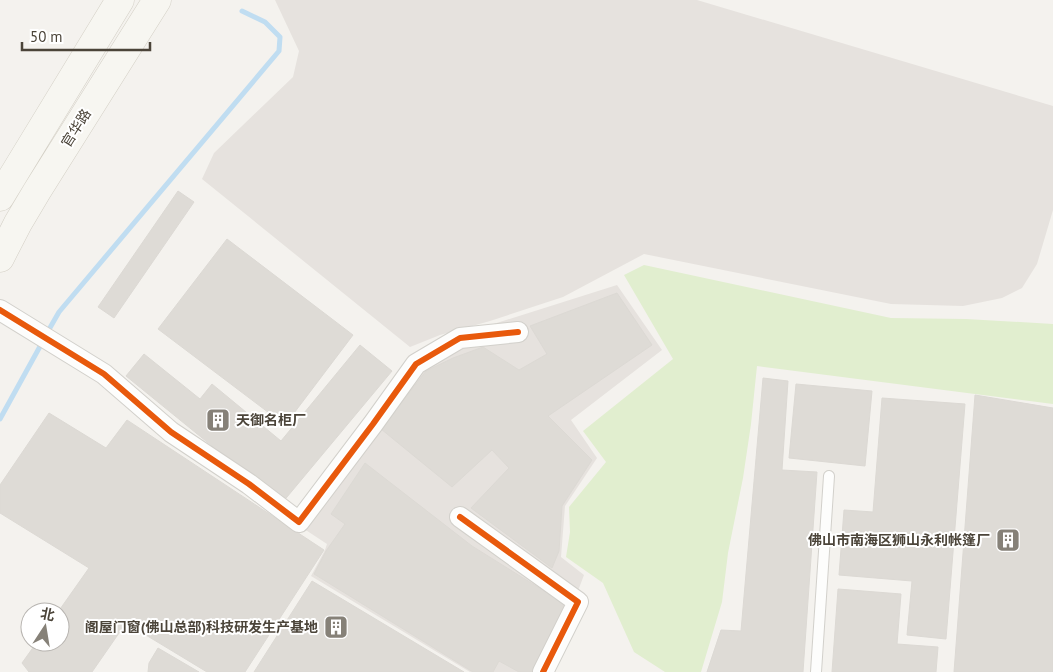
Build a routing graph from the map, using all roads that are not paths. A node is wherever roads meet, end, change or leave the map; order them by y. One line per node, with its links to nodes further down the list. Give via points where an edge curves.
1 (120, 0): 3 (main road, 官华路)
2 (157, 0): 4 (main road, 官华路, via 37,191)
3 (0, 197)
4 (0, 258)
5 (0, 310): 6 (street, via 104,374 170,432 249,484 298,522 416,364 460,338)
6 (518, 332)
7 (828, 476): 10 (lane)
8 (460, 517): 9 (street, via 578,602)
9 (543, 672)
10 (816, 672)

